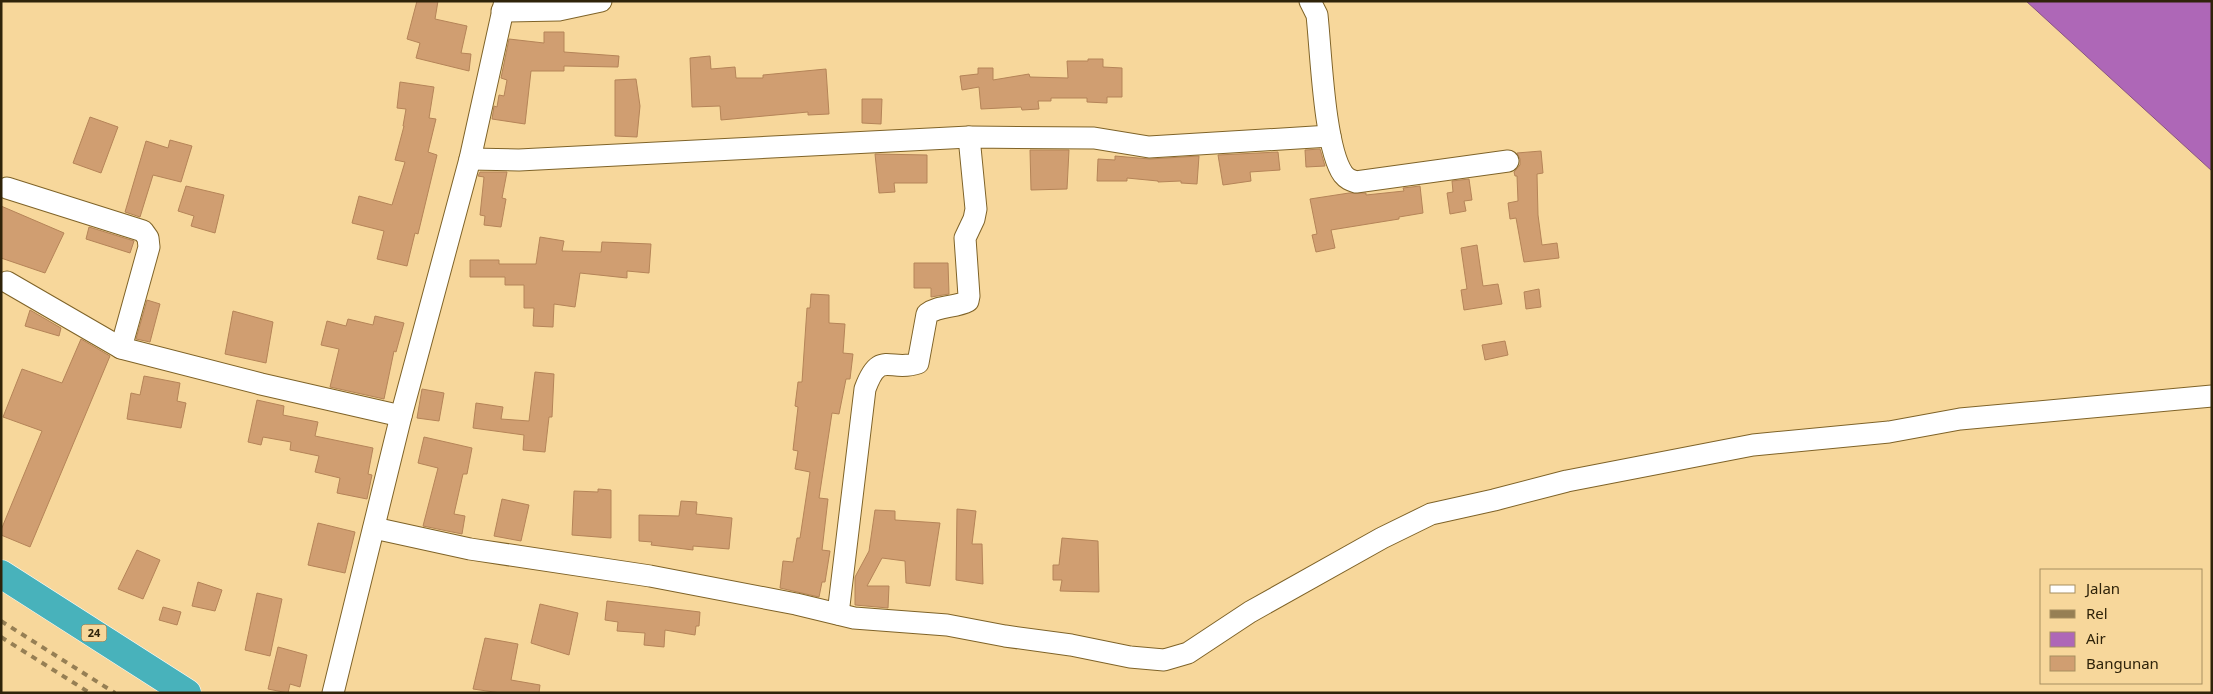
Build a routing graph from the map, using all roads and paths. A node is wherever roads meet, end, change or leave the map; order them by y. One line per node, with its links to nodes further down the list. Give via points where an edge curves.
1 (601, 1): 3 (street, via 559,10)
2 (1310, 1): 5 (street, via 1317,15)
3 (504, 6): 6 (street)
4 (969, 136): 5 (street, via 1094,138 1149,147); 6 (street, via 519,160); 15 (street, via 976,208 966,238 968,301 927,314 918,363 882,364 872,371 865,389)
5 (1330, 136): 7 (street, via 1342,172 1356,182)
6 (470, 159): 12 (street)
7 (1508, 161)
8 (7, 188): 10 (street, via 144,231 149,247)
9 (7, 282): 10 (street)
10 (121, 348): 12 (street)
11 (2212, 396): 15 (street, via 1960,419 1889,432 1753,445 1567,481 1431,514 1250,612 1188,653 1164,660 947,625)
12 (401, 416): 13 (street)
13 (374, 528): 15 (street, via 470,549 650,576); 17 (street)
14 (1, 574): 16 (highway, 24)
15 (838, 614)
16 (188, 693)
17 (333, 693)

